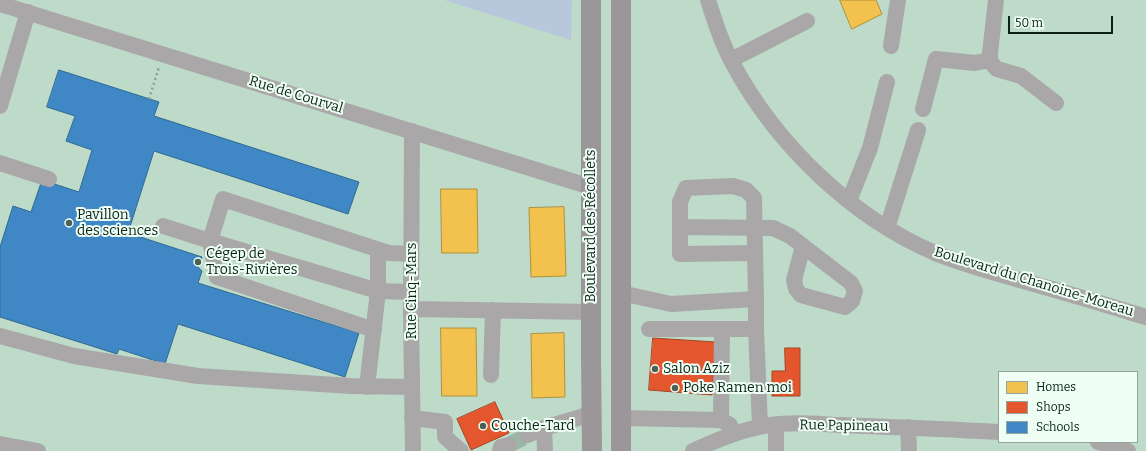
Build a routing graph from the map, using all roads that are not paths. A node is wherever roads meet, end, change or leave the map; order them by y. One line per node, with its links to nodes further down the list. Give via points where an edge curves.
1 (591, 0): 20 (main road, Boulevard des Récollets)
2 (621, 0): 33 (main road)
3 (708, 0): 10 (street, Boulevard du Chanoine-Moreau)
4 (898, 0): 9 (street)
5 (996, 0): 11 (street)
6 (0, 4): 7 (street, Rue de Courval)
7 (28, 12): 14 (street); 17 (street, Rue de Courval)
8 (807, 21): 10 (street)
9 (891, 46)
10 (731, 60): 21 (street, Boulevard du Chanoine-Moreau, via 781,135 807,164)
11 (990, 60): 13 (street, via 997,69 1021,76); 15 (street, via 975,63 936,59)
12 (887, 82): 21 (street, via 870,148)
13 (1056, 103)
14 (0, 106)
15 (923, 109)
16 (918, 130): 25 (street)
17 (412, 131): 20 (street, Rue de Courval); 30 (street, Rue Cinq-Mars)
18 (0, 163): 19 (street)
19 (49, 179)
20 (591, 187): 37 (main road, Boulevard des Récollets)
21 (849, 201): 25 (street, Boulevard du Chanoine-Moreau)
22 (162, 226): 26 (street)
23 (680, 227): 24 (street); 24 (street, via 680,202 686,188 733,186 746,190 754,198); 29 (street, via 680,254)
24 (755, 227): 27 (street, via 773,228); 29 (street)
25 (888, 228): 38 (street, Boulevard du Chanoine-Moreau, via 954,260)
26 (210, 241): 28 (street, via 223,200); 31 (street); 42 (street, via 217,278)
27 (803, 246)
28 (378, 250): 30 (street); 31 (street)
29 (755, 253): 34 (street)
30 (412, 254): 32 (street, Rue Cinq-Mars)
31 (378, 291): 32 (street); 42 (street)
32 (411, 292): 35 (street, Rue Cinq-Mars)
33 (621, 293): 34 (street, via 671,304); 49 (main road)
34 (756, 299): 41 (street)
35 (411, 309): 36 (street); 46 (street, Rue Cinq-Mars)
36 (493, 310): 37 (street); 44 (street)
37 (591, 312): 47 (main road, Boulevard des Récollets)
38 (1146, 316)
39 (649, 329): 40 (street)
40 (722, 329): 41 (street); 50 (street)
41 (756, 329): 51 (street)
42 (374, 330): 45 (street)
43 (0, 336): 45 (street, via 74,356 198,376)
44 (491, 375)
45 (367, 387): 46 (street)
46 (412, 387): 48 (street, Rue Cinq-Mars)
47 (591, 414): 53 (street); 63 (main road, Boulevard des Récollets)
48 (412, 418): 60 (street, Rue Cinq-Mars); 61 (street, via 445,422 445,437)
49 (621, 418): 50 (street); 64 (main road)
50 (721, 420): 54 (street)
51 (768, 426): 52 (street, Rue Papineau, via 801,424); 54 (street, Rue Papineau); 66 (street)
52 (908, 427): 55 (street, Rue Papineau); 67 (street)
53 (544, 428): 56 (street); 62 (street)
54 (744, 430): 65 (street, Rue Papineau)
55 (998, 432)
56 (528, 435)
57 (1101, 443): 68 (street)
58 (0, 444): 59 (street)
59 (38, 451)
60 (413, 451)
61 (461, 451)
62 (545, 451)
63 (592, 451)
64 (621, 451)
65 (693, 451)
66 (776, 451)
67 (909, 451)
68 (1128, 451)

